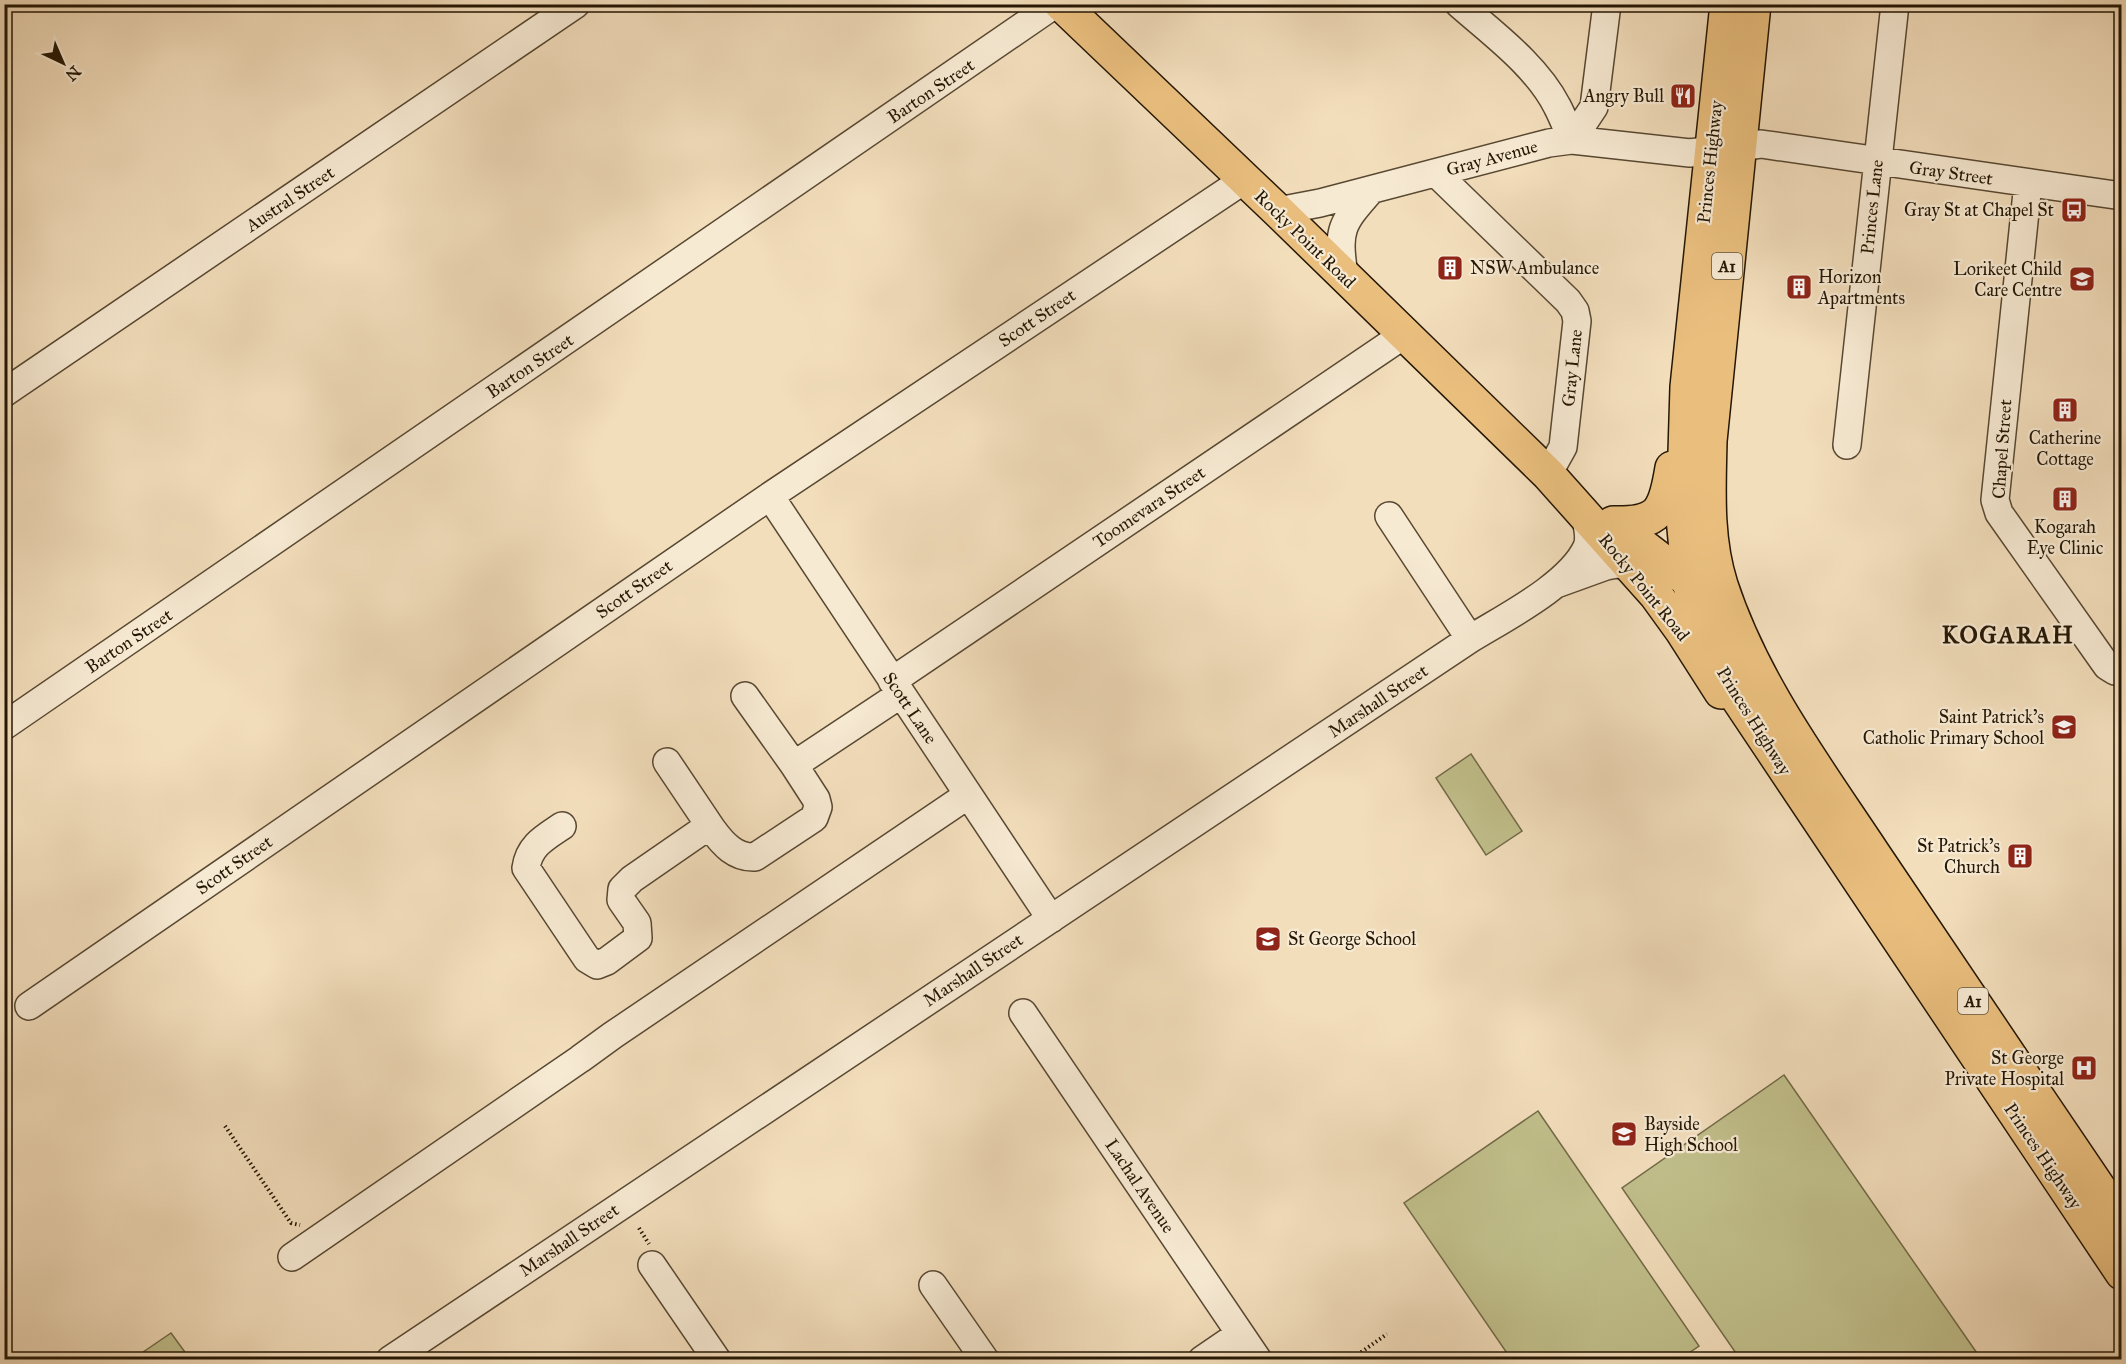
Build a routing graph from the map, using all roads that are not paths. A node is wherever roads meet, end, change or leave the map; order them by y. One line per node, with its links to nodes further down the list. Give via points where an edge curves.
1 (576, 4): 21 (street, Austral Street)
2 (1055, 4): 35 (street, Barton Street)
3 (1061, 4): 13 (main road, Rocky Point Road)
4 (1459, 4): 9 (street, via 1543,84)
5 (1607, 4): 9 (street, via 1594,107)
6 (1727, 4): 10 (main road, Princes Highway / A1)
7 (1754, 4): 10 (main road, Princes Highway / A1)
8 (1895, 4): 11 (street, Princes Lane)
9 (1572, 140): 10 (street, Gray Avenue, via 1690,153); 12 (street, Gray Avenue)
10 (1725, 148): 11 (street, Gray Street, via 1761,144); 20 (main road, Princes Highway / A1); 30 (main road, Princes Highway / A1, via 1709,498 1714,558)
11 (1877, 162): 14 (street, Gray Street); 22 (street, Princes Lane)
12 (1436, 173): 15 (street, Gray Avenue); 23 (street, Gray Lane, via 1575,311 1563,447)
13 (1244, 180): 17 (main road, Rocky Point Road); 24 (street, Scott Street)
14 (2028, 183): 16 (street, Gray Street); 32 (street, Chapel Street, via 1995,500 1999,513 2107,666)
15 (1371, 190): 17 (street, Gray Avenue); 18 (street, via 1341,230)
16 (2121, 196)
17 (1278, 211): 18 (main road, Rocky Point Road)
18 (1344, 275): 19 (main road, Rocky Point Road)
19 (1405, 334): 23 (main road, Rocky Point Road); 33 (street, Toomevara Street)
20 (1687, 387): 26 (main road, via 1665,503 1658,513 1640,523); 28 (main road, Princes Highway / A1, via 1683,518)
21 (4, 393)
22 (1846, 445)
23 (1548, 474): 26 (main road, Rocky Point Road)
24 (770, 496): 33 (street, Scott Lane); 43 (street, Scott Street)
25 (1389, 516): 31 (street)
26 (1599, 519): 27 (main road, Rocky Point Road); 28 (main road, Rocky Point Road); 29 (street, Marshall Street, via 1588,530 1587,547)
27 (1632, 566): 29 (street, Marshall Street, via 1606,566); 38 (main road, Rocky Point Road, via 1682,631 1767,764)
28 (1689, 581): 30 (main road, Rocky Point Road); 38 (main road, Princes Highway / A1, via 1719,665)
29 (1558, 583): 31 (street, Marshall Street)
30 (1731, 614): 45 (main road, Princes Highway / A1, via 1752,662 1789,724)
31 (1470, 639): 42 (street, Marshall Street)
32 (2121, 670)
33 (897, 687): 37 (street, Toomevara Street); 39 (street, Scott Lane)
34 (745, 696): 37 (street)
35 (4, 726)
36 (667, 762): 41 (street)
37 (794, 765): 41 (street, via 816,799 814,818 755,857 747,858 733,852)
38 (1797, 791): 48 (main road, Princes Highway / A1)
39 (968, 795): 42 (street, Scott Lane); 46 (street)
40 (562, 826): 41 (street, via 534,846 526,868 587,959 597,965 638,938 637,923 621,900 622,889 700,832)
41 (712, 829)
42 (1051, 919): 51 (street, Marshall Street)
43 (29, 1006)
44 (1023, 1013): 50 (street, Lachal Avenue)
45 (2121, 1222)
46 (292, 1257)
47 (652, 1265): 52 (street)
48 (2121, 1273)
49 (933, 1284): 53 (street)
50 (1240, 1334): 54 (street); 55 (street, Lachal Avenue)
51 (390, 1359)
52 (717, 1359)
53 (985, 1359)
54 (1202, 1359)
55 (1258, 1359)

